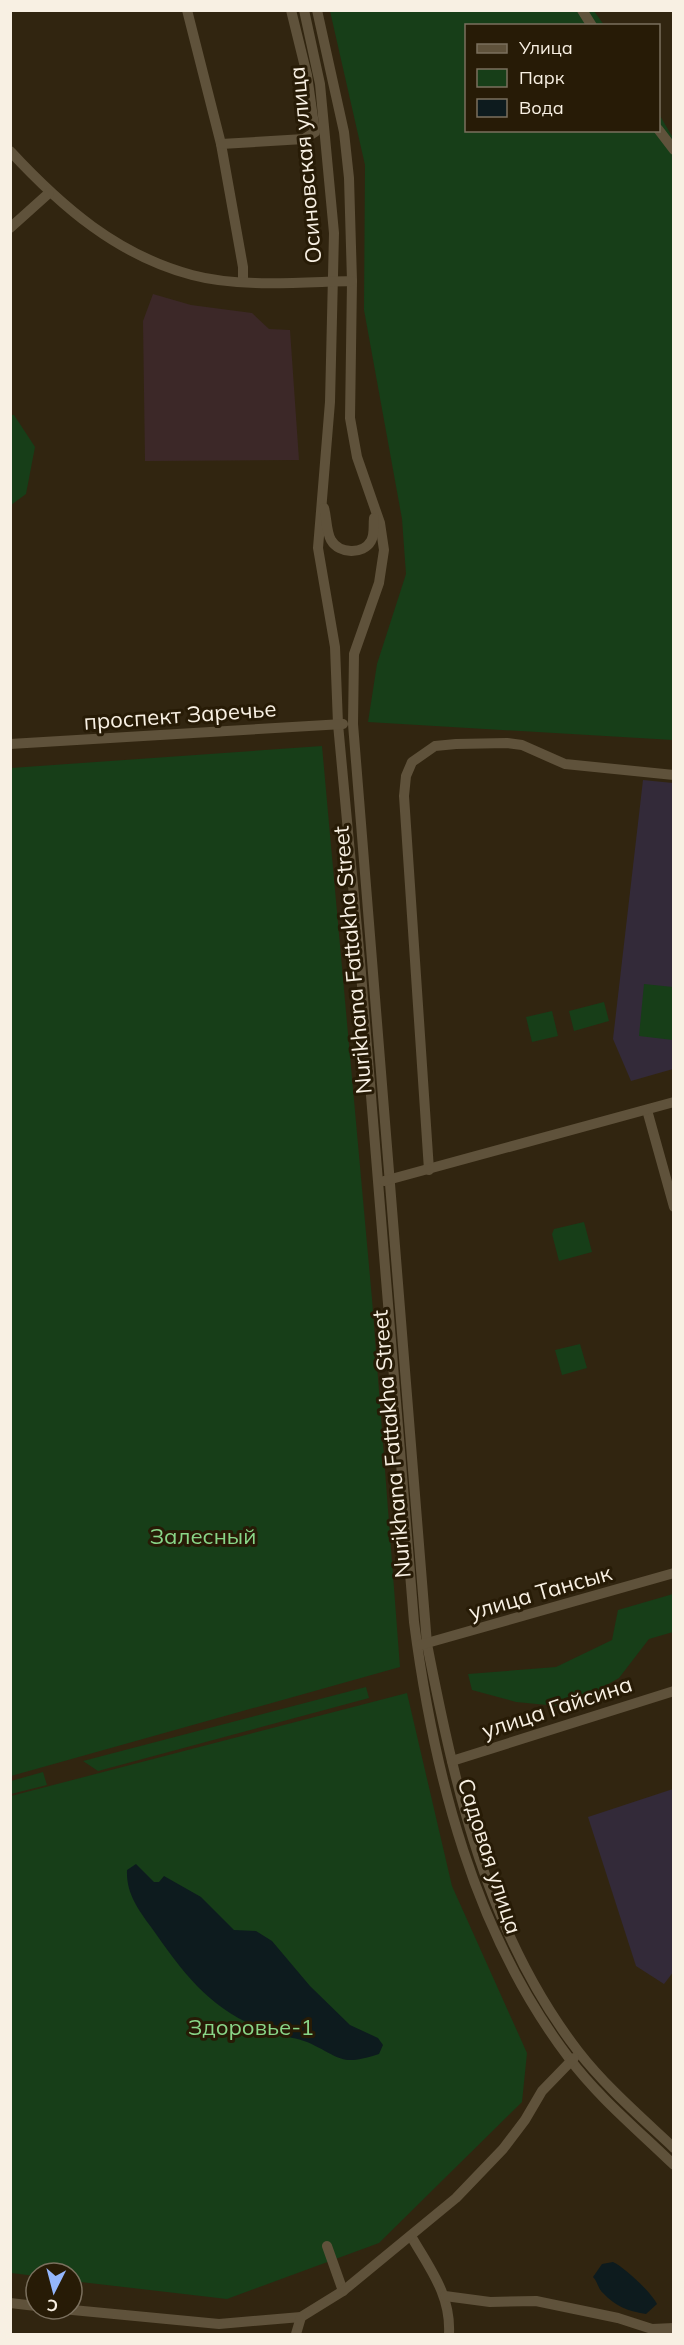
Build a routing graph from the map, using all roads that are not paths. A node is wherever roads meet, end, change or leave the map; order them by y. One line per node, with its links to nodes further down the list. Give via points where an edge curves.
1 (187, 10): 8 (street)
2 (291, 10): 8 (street, via 307,75 315,132 304,139)
3 (304, 10): 14 (street, Осиновская улица, via 320,84 333,221)
4 (316, 10): 15 (street, Осиновская улица, via 344,132)
5 (582, 10): 6 (street)
6 (591, 24)
7 (660, 132): 9 (street)
8 (221, 144): 13 (street)
9 (674, 150)
10 (10, 151): 11 (street)
11 (49, 193): 12 (street); 13 (street, via 86,224 145,260 194,276)
12 (10, 228)
13 (243, 281): 14 (street)
14 (334, 281): 15 (street); 16 (street, Nurikhana Fattakha Street)
15 (352, 281): 17 (street, Nurikhana Fattakha Street, via 350,418 357,457)
16 (322, 501): 17 (street, via 331,541 343,550 361,550 368,545 374,533); 19 (street, Nurikhana Fattakha Street, via 318,548 332,621)
17 (374, 509): 18 (street, Nurikhana Fattakha Street, via 383,537 383,566 354,654)
18 (352, 723): 19 (street, проспект Заречье); 25 (street, Nurikhana Fattakha Street)
19 (338, 724): 20 (street, проспект Заречье); 25 (street, Nurikhana Fattakha Street)
20 (10, 744)
21 (674, 775): 24 (street, via 565,764 522,745 507,743 435,746 412,762 404,796)
22 (674, 1102): 23 (street)
23 (647, 1110): 24 (street); 26 (street)
24 (429, 1170): 25 (street)
25 (384, 1181): 28 (street, Nurikhana Fattakha Street)
26 (674, 1207)
27 (674, 1573): 28 (street, улица Тансык)
28 (422, 1645): 30 (street, Садовая улица); 32 (street, Садовая улица, via 439,1763 478,1895 519,1985)
29 (674, 1691): 30 (street, улица Гайсина)
30 (452, 1761): 31 (street, Садовая улица, via 485,1878 510,1940)
31 (579, 2053): 32 (street); 33 (street, Садовая улица)
32 (571, 2061): 34 (street, Садовая улица); 35 (street, via 542,2091 502,2149 456,2198)
33 (674, 2148)
34 (674, 2165)
35 (411, 2236): 37 (street); 38 (street)
36 (327, 2246): 37 (street)
37 (343, 2291): 40 (street)
38 (445, 2296): 41 (street, via 490,2302 536,2301 652,2328); 43 (street)
39 (84, 2311): 40 (street, via 219,2324)
40 (301, 2318): 42 (street)
41 (674, 2328)
42 (296, 2334)
43 (449, 2334)

